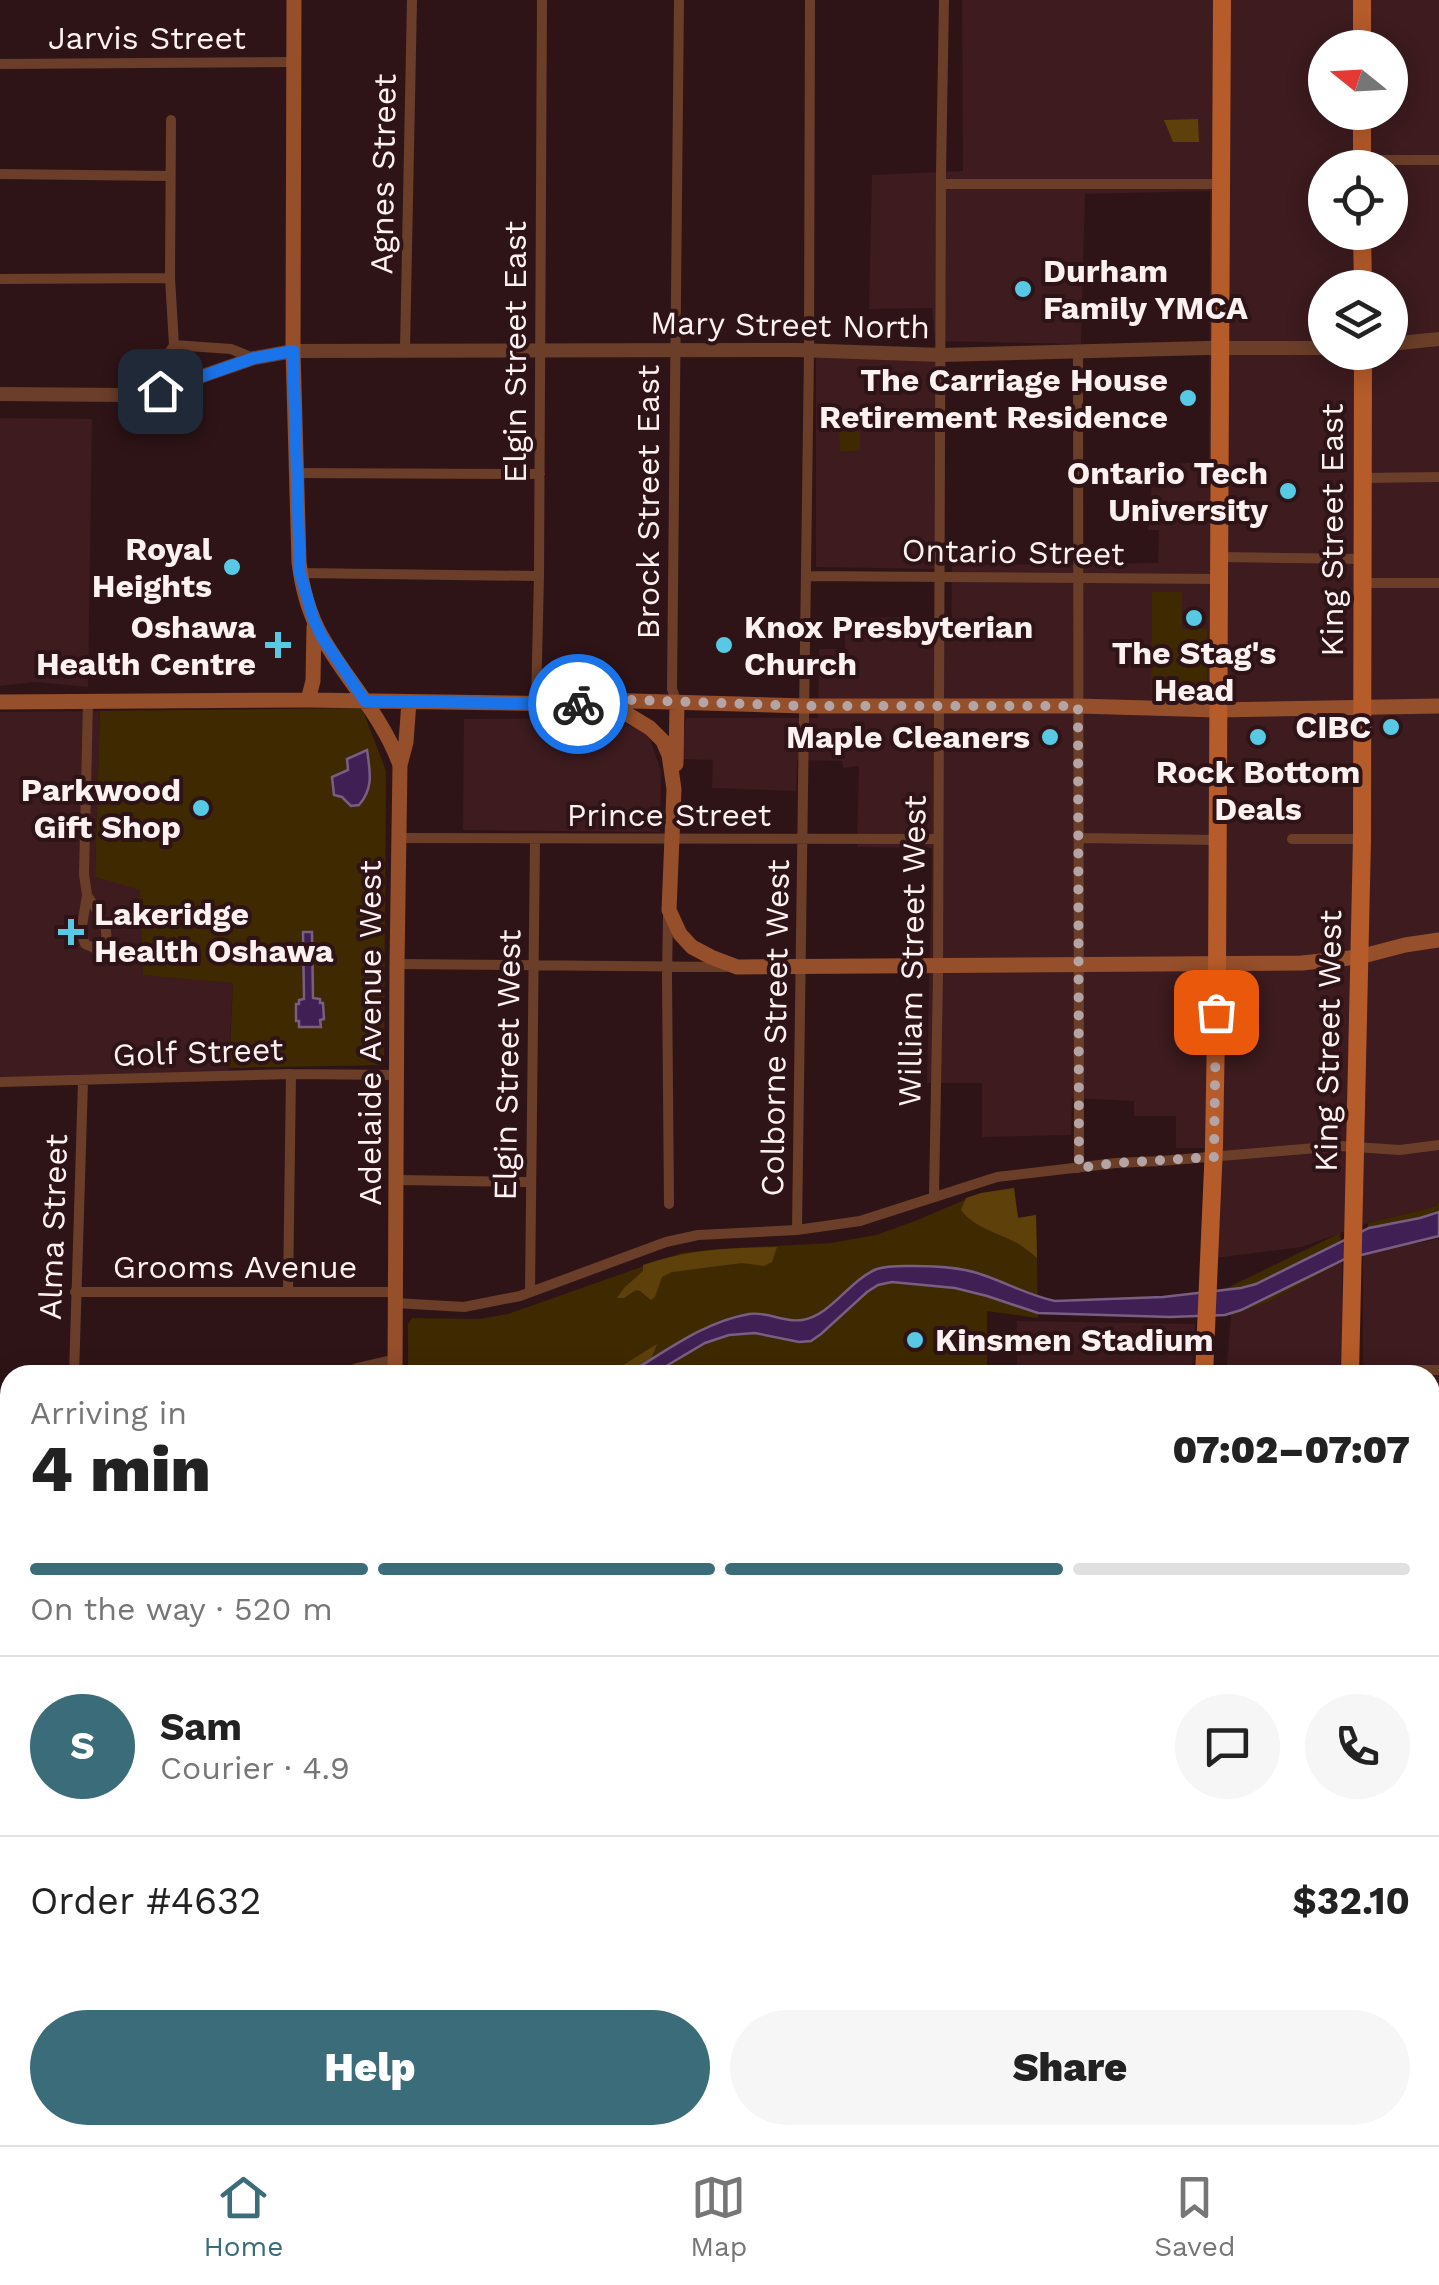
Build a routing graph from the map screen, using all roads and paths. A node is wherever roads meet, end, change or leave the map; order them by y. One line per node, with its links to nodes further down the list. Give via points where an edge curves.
1 (294, 0): 10 (main road)
2 (412, 0): 26 (street, Agnes Street)
3 (542, 0): 29 (street, Elgin Street East)
4 (679, 0): 27 (street, Brock Street East)
5 (810, 0): 30 (street, Colborne Street West)
6 (944, 0): 17 (street, William Street West)
7 (1222, 0): 18 (main road)
8 (1362, 0): 9 (main road)
9 (1362, 30)
10 (294, 62): 11 (street, Jarvis Street); 28 (main road)
11 (0, 64)
12 (171, 120): 16 (street)
13 (1439, 160): 14 (street)
14 (1408, 162)
15 (0, 174): 16 (street)
16 (170, 176): 19 (street)
17 (941, 184): 18 (street); 32 (street, William Street West)
18 (1222, 184): 24 (main road)
19 (170, 278): 20 (street); 23 (street)
20 (0, 279)
21 (1439, 339): 22 (street)
22 (1408, 342)
23 (174, 345): 33 (street, Mary Street North, via 231,349); 35 (street, via 163,362)
24 (1221, 348): 25 (street, Mary Street North); 31 (street, Mary Street North); 41 (main road)
25 (1308, 348)
26 (405, 349): 28 (street, Mary Street North); 29 (street, Mary Street North)
27 (674, 350): 29 (street, Mary Street North); 30 (street, Mary Street North); 58 (street, Brock Street East)
28 (293, 351): 33 (street, Mary Street North); 37 (main road)
29 (540, 351): 38 (street, Elgin Street East)
30 (808, 351): 32 (street, Mary Street North); 45 (street, Colborne Street West)
31 (1078, 353): 32 (street, Mary Street North); 47 (street)
32 (941, 354): 46 (street, William Street West)
33 (254, 358): 35 (street, Mary Street North)
34 (1363, 370): 40 (main road, King Street East)
35 (160, 391): 36 (street, Mary Street North)
36 (0, 394)
37 (296, 474): 38 (street); 43 (main road)
38 (540, 474): 44 (street, Elgin Street East)
39 (1439, 477): 40 (street)
40 (1362, 478): 42 (main road, King Street East)
41 (1220, 557): 42 (street); 48 (main road)
42 (1362, 559): 49 (main road, King Street East)
43 (300, 573): 44 (street); 51 (main road)
44 (539, 576): 57 (street, Elgin Street East)
45 (806, 576): 46 (street, Ontario Street); 60 (street, Colborne Street West)
46 (940, 576): 47 (street, Ontario Street); 61 (street, William Street West)
47 (1077, 578): 48 (street, Ontario Street); 62 (street)
48 (1219, 579): 65 (main road)
49 (1363, 583): 50 (street); 64 (main road, King Street East)
50 (1439, 583)
51 (313, 618): 52 (main road); 54 (main road, Adelaide Avenue West)
52 (308, 700): 53 (main road); 54 (main road)
53 (88, 701): 55 (main road); 77 (street)
54 (365, 701): 56 (main road); 66 (main road, Adelaide Avenue West)
55 (0, 702)
56 (409, 702): 57 (main road); 66 (main road)
57 (536, 703): 59 (main road)
58 (677, 703): 59 (main road); 60 (main road); 67 (main road)
59 (583, 704): 67 (main road, via 627,714 650,728 669,755)
60 (804, 706): 61 (main road); 74 (street, Colborne Street West)
61 (939, 706): 62 (main road); 72 (street, William Street West)
62 (1078, 706): 65 (main road); 69 (street)
63 (1439, 706): 64 (main road)
64 (1362, 708): 65 (main road); 73 (main road, King Street West)
65 (1217, 710): 75 (main road)
66 (400, 765): 68 (main road, Adelaide Avenue West)
67 (674, 789): 71 (main road)
68 (400, 838): 70 (street, Prince Street); 83 (main road, Adelaide Avenue West)
69 (1079, 838): 75 (street); 82 (street)
70 (536, 839): 71 (street, Prince Street); 84 (street, Elgin Street West)
71 (670, 839): 74 (street, Prince Street); 78 (main road)
72 (938, 839): 74 (street, Prince Street); 86 (street, William Street West)
73 (1362, 839): 76 (street); 80 (main road, King Street West)
74 (802, 840): 87 (street, Colborne Street West)
75 (1218, 840): 81 (main road)
76 (1292, 840)
77 (87, 895): 77 (street, via 81,932 94,948 108,935)
78 (668, 910): 85 (main road, via 692,947); 88 (street)
79 (1439, 940): 80 (main road)
80 (1359, 958): 81 (main road); 94 (main road, King Street West)
81 (1217, 962): 82 (main road); 95 (main road)
82 (1080, 963): 86 (main road); 96 (street)
83 (397, 964): 84 (street); 90 (main road, Adelaide Avenue West)
84 (533, 965): 88 (street); 98 (street, Elgin Street West)
85 (737, 966): 87 (main road); 88 (street)
86 (938, 966): 87 (main road); 99 (street, William Street West)
87 (802, 967): 101 (street, Colborne Street West)
88 (667, 968): 100 (street)
89 (291, 1074): 90 (street, Golf Street); 91 (street, Golf Street); 102 (street)
90 (397, 1075): 97 (main road, Adelaide Avenue West)
91 (83, 1081): 92 (street, Golf Street); 103 (street, Alma Street)
92 (0, 1082)
93 (1439, 1145): 94 (street, Grooms Avenue)
94 (1354, 1147): 95 (street, Grooms Avenue); 109 (main road, King Street West)
95 (1214, 1157): 96 (street, Grooms Avenue); 108 (main road)
96 (1079, 1168): 99 (street, Grooms Avenue, via 997,1177)
97 (397, 1180): 98 (street); 105 (main road, Adelaide Avenue West)
98 (530, 1182): 104 (street, Elgin Street West)
99 (934, 1196): 101 (street, Grooms Avenue, via 860,1221)
100 (669, 1204)
101 (797, 1230): 104 (street, Grooms Avenue, via 666,1242)
102 (288, 1291): 103 (street, Grooms Avenue); 105 (street, Grooms Avenue)
103 (75, 1292): 106 (street, Alma Street)
104 (530, 1292): 105 (street, Grooms Avenue, via 464,1308)
105 (395, 1297): 107 (main road, Adelaide Avenue West)
106 (74, 1365)
107 (396, 1365)
108 (1205, 1365)
109 (1350, 1365)

